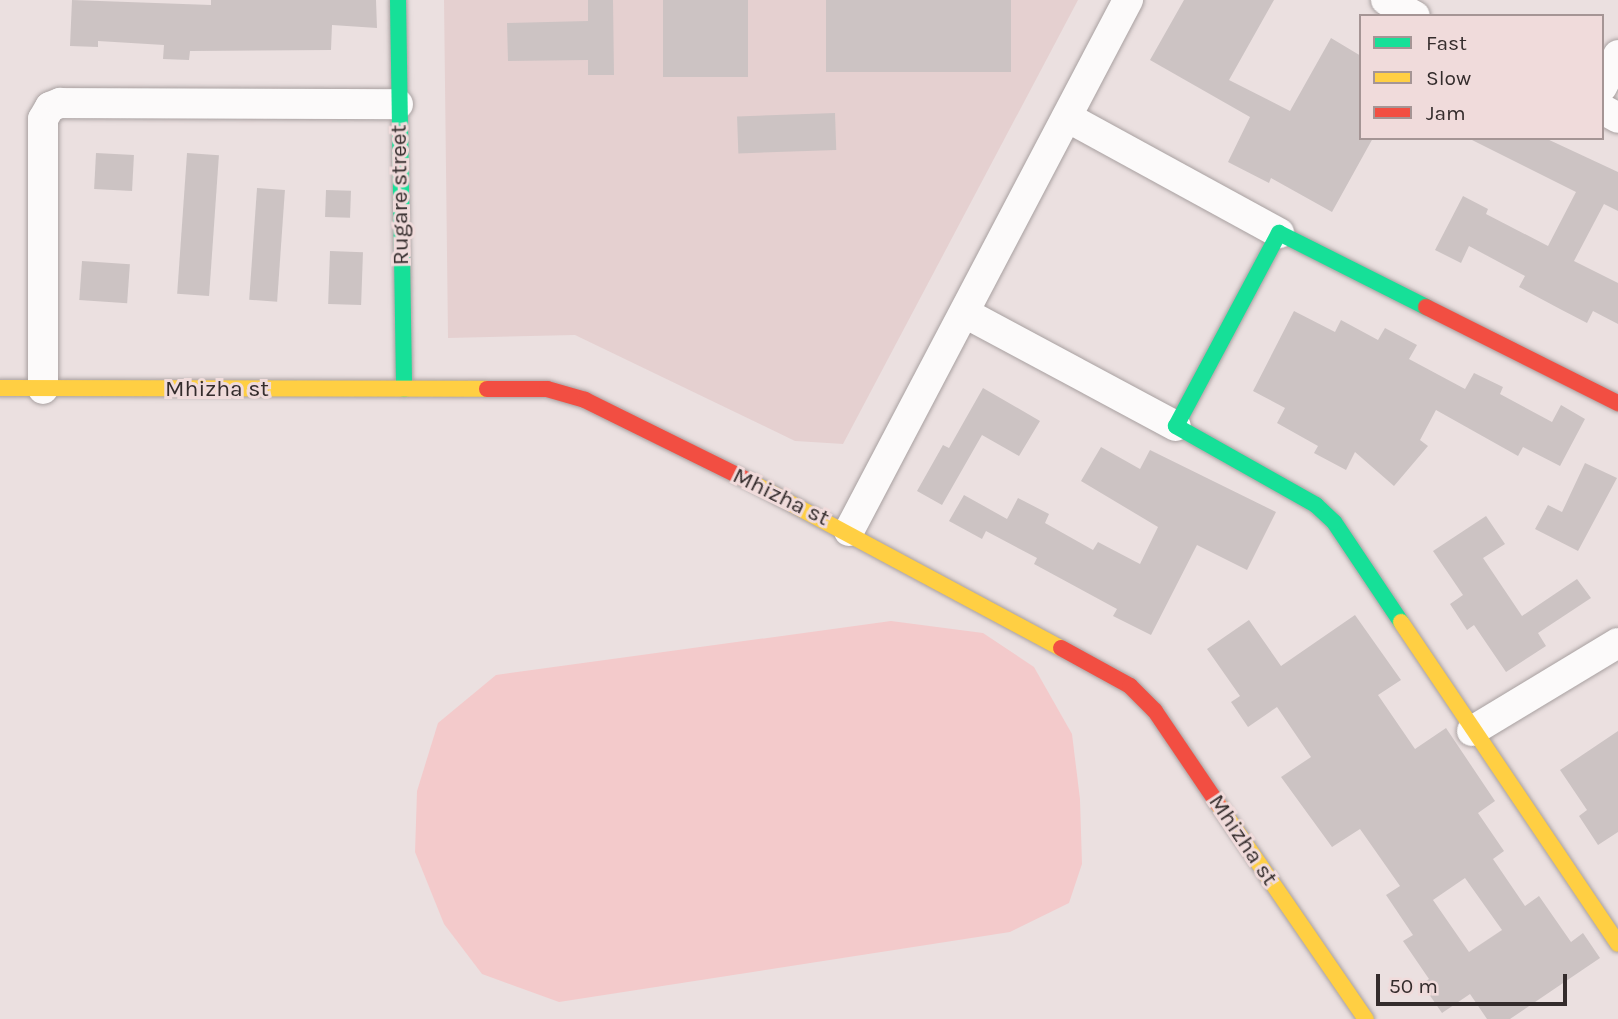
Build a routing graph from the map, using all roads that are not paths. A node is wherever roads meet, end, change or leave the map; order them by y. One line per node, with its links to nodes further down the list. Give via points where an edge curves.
1 (398, 0): 5 (street, Rugare street)
2 (1128, 0): 6 (street)
3 (1618, 55): 4 (street)
4 (1604, 82)
5 (398, 104): 10 (street, via 60,103 50,107 43,119); 11 (street, Rugare street)
6 (1067, 117): 7 (street); 8 (street)
7 (1279, 233): 12 (street); 13 (street)
8 (965, 313): 13 (street); 14 (street)
9 (0, 387): 10 (street, Mhizha st)
10 (43, 388): 11 (street, Mhizha st)
11 (404, 389): 14 (street, Mhizha st, via 547,389 585,400)
12 (1618, 403)
13 (1176, 426): 16 (street, via 1316,505 1334,522)
14 (849, 531): 18 (street, Mhizha st, via 1118,679 1144,698)
15 (1618, 643): 16 (street)
16 (1472, 732): 17 (street)
17 (1618, 944)
18 (1366, 1019)

